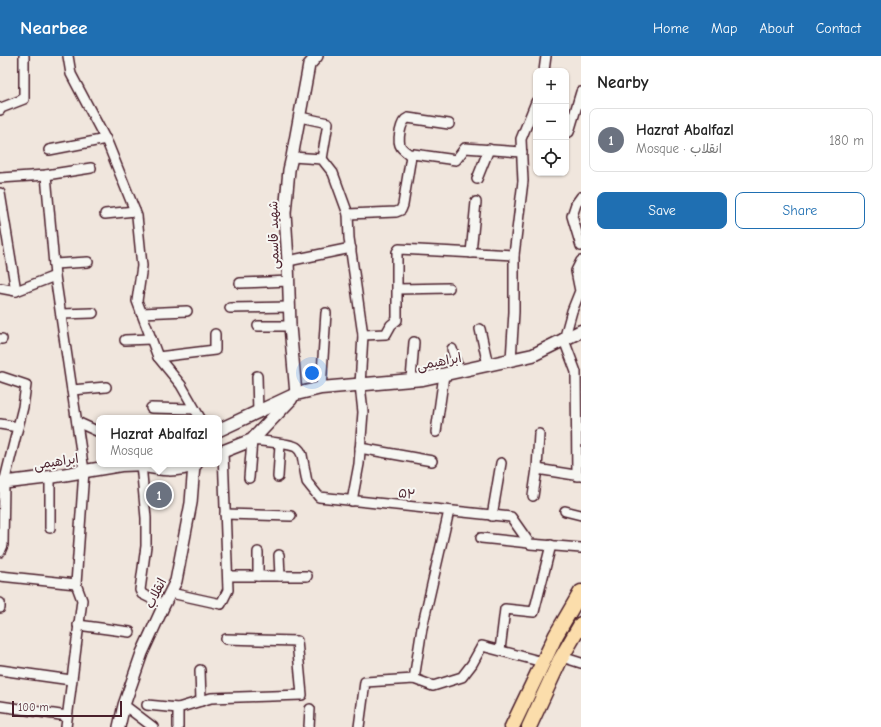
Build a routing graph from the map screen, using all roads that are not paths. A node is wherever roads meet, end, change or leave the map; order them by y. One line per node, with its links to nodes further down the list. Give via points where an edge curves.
1 (24, 56): 8 (street, via 24,98)
2 (68, 56): 13 (street, via 71,74)
3 (317, 56): 9 (street, شهید قاسمی, via 309,65)
4 (546, 56): 5 (street)
5 (544, 68)
6 (581, 92): 10 (street)
7 (535, 104): 16 (street, via 521,139)
8 (0, 110)
9 (300, 117): 18 (street, شهید قاسمی); 19 (street, via 328,123)
10 (577, 121): 12 (street)
11 (449, 124): 17 (street, via 405,119 399,143)
12 (569, 132)
13 (106, 139): 15 (street); 27 (street)
14 (489, 149): 16 (street); 17 (street, via 465,148 456,160 413,154); 23 (street)
15 (50, 150)
16 (522, 152): 33 (street, via 522,189)
17 (411, 156): 29 (street, via 401,210)
18 (292, 157): 19 (street); 34 (street, شهید قاسمی, via 285,213)
19 (322, 159): 29 (street, via 333,173)
20 (91, 168): 21 (street)
21 (46, 175): 22 (street); 37 (street)
22 (0, 178)
23 (477, 179)
24 (0, 193): 44 (street)
25 (581, 197): 30 (street, via 572,216)
26 (476, 202): 32 (street)
27 (135, 211): 28 (street); 50 (street, via 142,266 137,301)
28 (105, 214)
29 (348, 214): 31 (street)
30 (581, 246)
31 (352, 248): 34 (street); 58 (street)
32 (471, 253): 33 (street); 43 (street, via 399,249)
33 (514, 255): 65 (street)
34 (288, 261): 39 (street, شهید قاسمی)
35 (581, 261): 45 (street, via 576,271)
36 (88, 262): 37 (street)
37 (54, 264): 38 (street)
38 (55, 276): 44 (street); 52 (street)
39 (289, 281): 40 (street); 46 (street, شهید قاسمی)
40 (240, 283)
41 (0, 288): 44 (street)
42 (449, 288): 43 (street)
43 (398, 289): 58 (street, via 397,320 386,334)
44 (16, 291)
45 (581, 291): 61 (street)
46 (290, 307): 47 (street); 54 (street, شهید قاسمی)
47 (230, 308)
48 (187, 310): 50 (street)
49 (93, 313): 52 (street)
50 (141, 313): 59 (street)
51 (326, 313): 74 (street)
52 (61, 314): 75 (street)
53 (258, 326): 54 (street)
54 (290, 326): 76 (street, شهید قاسمی)
55 (480, 329): 66 (street)
56 (581, 331): 61 (main road, ابراهیمی)
57 (215, 334): 64 (street, via 215,350)
58 (363, 335): 72 (street)
59 (151, 338): 60 (street); 64 (street)
60 (125, 340)
61 (564, 340): 65 (main road, ابراهیمی, via 532,355); 82 (street, via 576,372)
62 (414, 342): 71 (street)
63 (452, 349): 67 (street)
64 (158, 357): 78 (street, via 181,385)
65 (511, 360): 66 (main road, ابراهیمی)
66 (488, 365): 67 (main road, ابراهیمی)
67 (459, 371): 68 (main road, ابراهیمی)
68 (444, 375): 71 (main road, ابراهیمی); 87 (street)
69 (257, 376): 79 (street)
70 (2, 377): 84 (street, via 26,385)
71 (411, 380): 72 (main road, ابراهیمی)
72 (360, 385): 74 (main road, ابراهیمی); 92 (street, via 363,412)
73 (106, 387): 75 (street)
74 (321, 388): 76 (main road, ابراهیمی)
75 (72, 390): 81 (street)
76 (296, 394): 79 (main road, ابراهیمی); 90 (main road)
77 (151, 408): 78 (street)
78 (194, 409): 80 (street)
79 (258, 412): 85 (main road, ابراهیمی)
80 (198, 415)
81 (77, 422): 86 (street); 104 (street)
82 (578, 422): 105 (street)
83 (0, 424): 84 (street)
84 (18, 427): 109 (street)
85 (222, 429)
86 (96, 431)
87 (436, 432)
88 (539, 434): 103 (street)
89 (222, 439): 93 (main road)
90 (252, 440): 91 (street, ۵۲); 94 (main road); 108 (street)
91 (280, 444): 107 (street); 111 (street, ۵۲, via 300,451 307,482 319,497)
92 (360, 448): 95 (street); 111 (street)
93 (222, 449)
94 (222, 453)
95 (432, 461)
96 (501, 463): 117 (street)
97 (109, 467): 104 (main road, ابراهیمی)
98 (142, 467): 135 (street, via 146,546 140,590 142,594)
99 (152, 467): 100 (main road, ابراهیمی, via 170,470)
100 (187, 467)
101 (195, 467): 133 (street, انقلاب, via 188,521 176,581)
102 (222, 467): 114 (street)
103 (537, 469): 105 (street); 110 (street)
104 (84, 471): 106 (main road, ابراهیمی); 131 (street)
105 (579, 476)
106 (50, 477): 109 (main road, ابراهیمی); 118 (street)
107 (278, 477)
108 (249, 478)
109 (2, 483): 123 (street, via 3,545)
110 (533, 496)
111 (352, 501): 112 (street, ۵۲)
112 (449, 511): 117 (street, ۵۲); 147 (street, via 422,628)
113 (565, 511): 115 (street)
114 (225, 514): 116 (street); 127 (street)
115 (581, 515)
116 (291, 516)
117 (492, 516): 120 (street, ۵۲, via 511,518)
118 (50, 528)
119 (481, 538): 120 (street)
120 (529, 543): 121 (street)
121 (551, 545): 122 (street); 141 (street, via 534,612 505,609)
122 (581, 548)
123 (0, 552)
124 (258, 552): 128 (street)
125 (279, 555): 129 (street)
126 (0, 576): 131 (street)
127 (228, 576): 128 (street); 133 (street, via 228,590 221,604)
128 (258, 576): 129 (street)
129 (280, 576): 130 (street)
130 (307, 576)
131 (76, 584): 138 (street, via 82,600)
132 (581, 592): 143 (main road)
133 (171, 593): 135 (street, انقلاب)
134 (0, 603): 136 (street)
135 (164, 605): 150 (street, انقلاب, via 142,653)
136 (0, 608)
137 (581, 624): 142 (main road)
138 (78, 625): 139 (street); 148 (street)
139 (130, 632)
140 (226, 639): 149 (street, via 297,641 302,695 211,698)
141 (500, 650): 143 (street); 147 (street, via 482,646 462,677 432,686)
142 (562, 657): 144 (street); 163 (main road)
143 (543, 662): 162 (main road)
144 (581, 663)
145 (0, 670): 148 (street)
146 (200, 670): 149 (street)
147 (414, 679): 161 (street, via 365,682)
148 (71, 680): 155 (street)
149 (201, 701): 153 (street)
150 (124, 705): 157 (street, انقلاب); 158 (street)
151 (147, 705): 153 (street)
152 (0, 706): 155 (street)
153 (178, 708): 159 (street)
154 (310, 709): 160 (street)
155 (67, 716): 156 (street)
156 (66, 727)
157 (119, 727)
158 (153, 727)
159 (178, 727)
160 (309, 727)
161 (359, 727)
162 (512, 727)
163 (529, 727)

